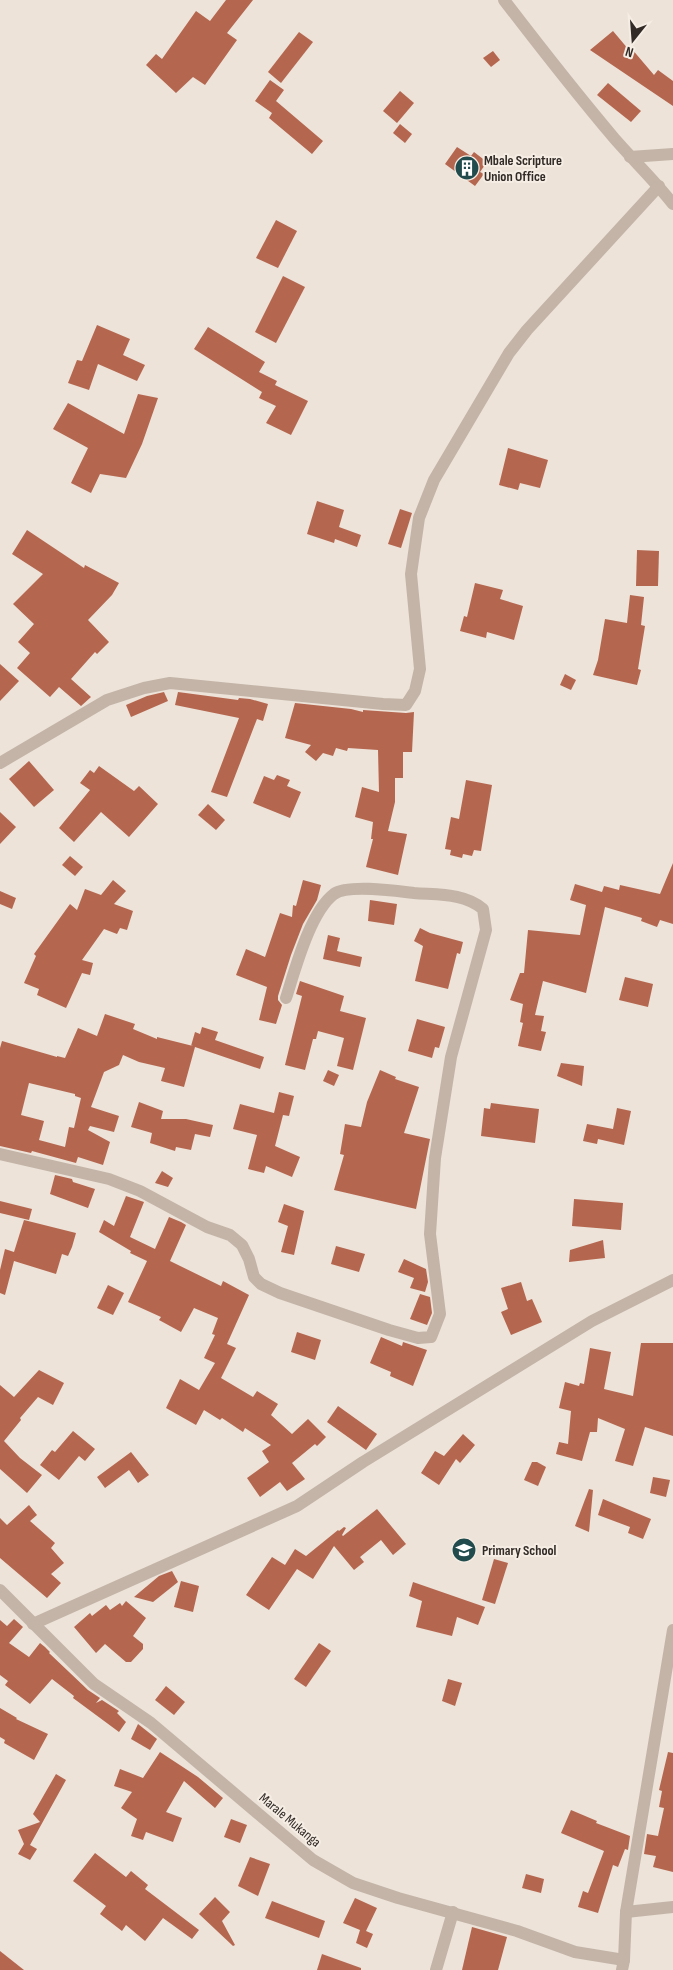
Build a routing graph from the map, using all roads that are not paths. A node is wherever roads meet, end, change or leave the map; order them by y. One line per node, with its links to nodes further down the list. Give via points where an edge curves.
1 (504, 0): 3 (street)
2 (673, 154): 3 (street)
3 (630, 157): 4 (street)
4 (659, 186): 5 (street); 6 (street, via 509,353 434,480 418,518 411,574 420,669 415,691 406,705 170,683 107,700)
5 (673, 204)
6 (0, 763)
7 (286, 998): 8 (street, via 302,945 320,910 335,893 367,888 464,897 483,909 486,930 451,1057 435,1158 430,1234 440,1314 431,1337 418,1338 389,1330 268,1287 254,1276 242,1245 230,1235 207,1227 140,1191 109,1179)
8 (0, 1154)
9 (673, 1280): 11 (street, via 592,1321 297,1506)
10 (0, 1590): 11 (street, Marale Mukanga)
11 (33, 1624): 14 (street, Marale Mukanga, via 94,1684 151,1723 313,1860 353,1883)
12 (673, 1630): 15 (street)
13 (673, 1906): 15 (street)
14 (453, 1912): 16 (street, Marale Mukanga); 17 (street)
15 (626, 1912): 16 (street)
16 (623, 1965)
17 (436, 1970)

